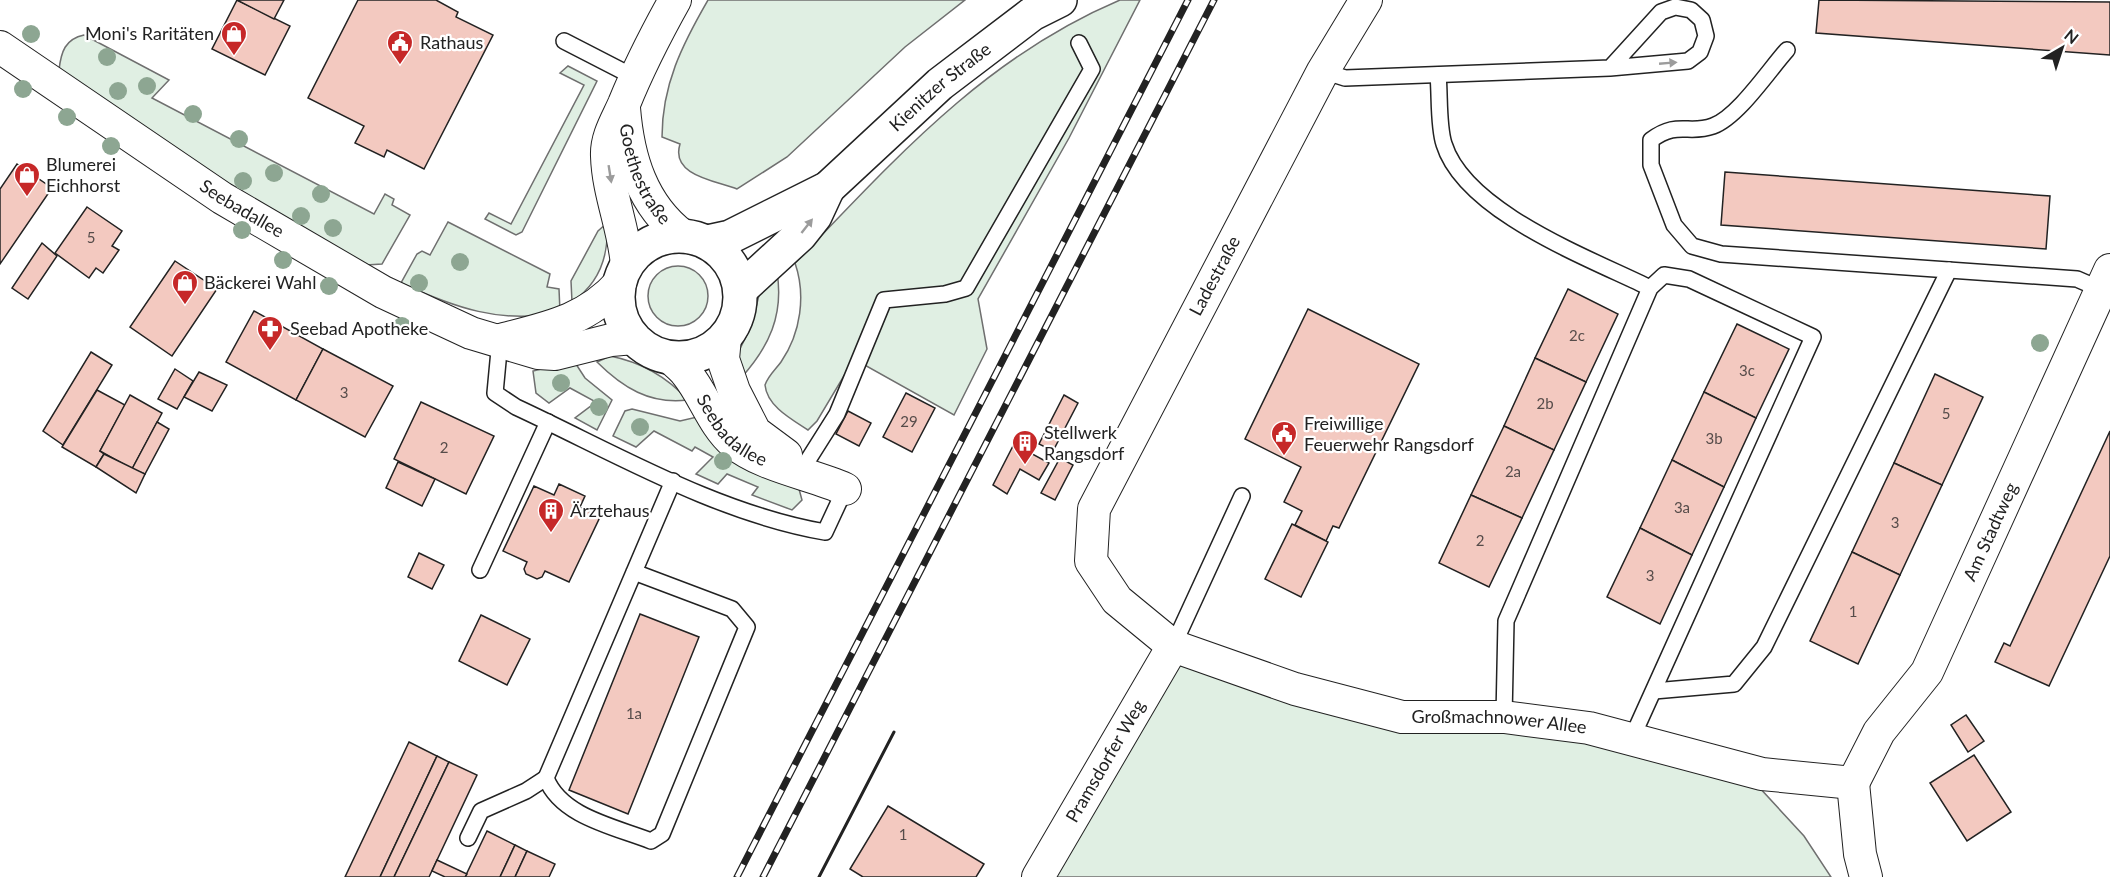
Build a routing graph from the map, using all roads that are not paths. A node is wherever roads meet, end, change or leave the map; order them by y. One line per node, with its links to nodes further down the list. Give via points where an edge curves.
1 (675, 0): 11 (street, Goethestraße)
2 (1060, 0): 12 (street, Kienitzer Straße, via 1032,14 940,84)
3 (1366, 0): 9 (street, Ladestraße)
4 (564, 41): 11 (lane)
5 (1079, 44): 24 (lane, via 1092,69 966,288 884,300 837,414)
6 (0, 46): 21 (street, Seebadallee, via 242,210 383,292 471,333)
7 (1787, 50): 14 (lane, via 1733,112 1713,126 1665,130 1651,140 1651,165 1674,225 1692,246 1721,254)
8 (1610, 68): 8 (lane, one-way to 8, via 1688,61 1704,45 1702,20 1691,10 1668,8 1656,16); 10 (lane)
9 (1323, 71): 10 (lane, via 1345,78); 28 (street, Ladestraße, via 1094,509)
10 (1438, 75): 17 (lane, via 1444,144 1468,186 1514,221)
11 (629, 91): 13 (street, Goethestraße, via 631,153 645,193 662,220); 15 (street, Goethestraße, one-way to 15, via 612,130 607,154 625,238)
12 (828, 188): 13 (street, Kienitzer Straße, via 730,237); 18 (street, Kienitzer Straße, one-way to 12, via 800,235 815,216)
13 (695, 239): 15 (street, Seebadallee, via 666,237 651,242 638,252); 18 (street, Seebadallee, via 730,262)
14 (1949, 270): 16 (lane); 32 (lane, via 1764,647 1734,684)
15 (623, 274): 20 (street, via 620,313); 21 (street, Seebadallee, via 602,303 570,321)
16 (2105, 279): 36 (street, Am Stadtweg, via 1927,672 1879,732)
17 (1650, 288): 32 (lane, via 1664,275 1689,279 1814,337); 33 (lane, via 1506,621)
18 (740, 290): 19 (street, Seebadallee, via 738,315)
19 (726, 337): 22 (street, via 701,354); 24 (street, Seebadallee, via 723,359 755,432)
20 (634, 338): 21 (street, Seebadallee, via 555,354 538,353); 22 (street, Seebadallee, via 645,348)
21 (500, 340): 23 (lane, via 495,393)
22 (671, 358): 24 (street, Seebadallee, via 687,374 733,443 766,462)
23 (548, 422): 25 (lane); 29 (lane)
24 (808, 471): 26 (street, Seebadallee)
25 (673, 481): 26 (lane, via 789,525 825,532); 30 (lane)
26 (845, 489)
27 (1242, 496): 31 (lane)
28 (1091, 561): 31 (street, Großmachnower Allee, via 1118,600)
29 (480, 570)
30 (634, 572): 35 (lane); 35 (lane, via 732,609 747,627 662,834 651,841 571,809 551,790)
31 (1173, 646): 33 (street, Großmachnower Allee, via 1295,689 1402,717); 38 (street, Pramsdorfer Weg)
32 (1654, 691): 34 (lane)
33 (1504, 717): 34 (street, Großmachnower Allee, via 1589,728)
34 (1631, 740): 36 (street, Großmachnower Allee, via 1762,774)
35 (546, 778): 37 (lane, via 481,811)
36 (1853, 783): 39 (street)
37 (468, 838)
38 (1038, 877)
39 (1866, 877)

